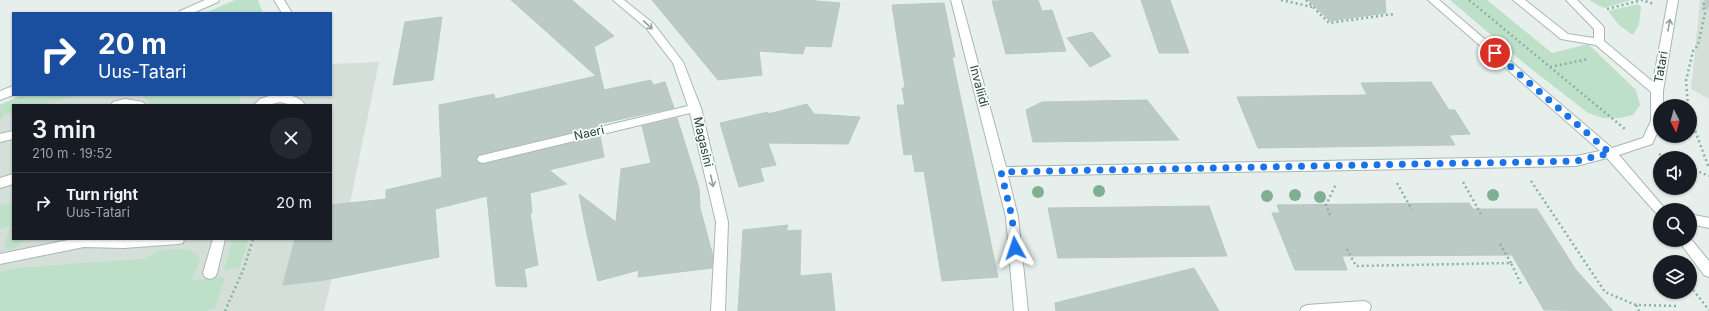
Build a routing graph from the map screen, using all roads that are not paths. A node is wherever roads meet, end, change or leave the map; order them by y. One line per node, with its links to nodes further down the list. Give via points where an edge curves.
1 (214, 0): 9 (street)
2 (279, 0): 10 (street)
3 (618, 0): 19 (street, Magasini, one-way to 19, via 650,26 678,62)
4 (956, 0): 24 (street, Invaliidi)
5 (1433, 0): 22 (street)
6 (1518, 0): 11 (street, via 1565,37)
7 (1571, 0): 11 (street, via 1599,28)
8 (1672, 5): 13 (street, Tatari, one-way to 8)
9 (186, 12)
10 (285, 12)
11 (1599, 42): 13 (street)
12 (12, 90): 14 (street)
13 (1657, 91): 22 (street, Tatari, via 1657,121 1648,141)
14 (0, 96)
15 (120, 104): 16 (street)
16 (132, 104)
17 (261, 104): 18 (street, via 266,100 282,97)
18 (297, 104)
19 (695, 108): 23 (street, Naeri); 38 (street, Magasini, one-way to 38, via 722,222)
20 (12, 135): 21 (street)
21 (0, 138)
22 (1610, 153): 24 (street, via 1576,161); 27 (street)
23 (484, 159)
24 (1001, 172): 39 (street, Invaliidi, via 1012,217)
25 (12, 179): 26 (street)
26 (0, 183)
27 (1654, 203)
28 (1697, 220): 29 (street)
29 (1709, 223)
30 (164, 240): 32 (street, via 124,243)
31 (219, 240): 36 (street)
32 (87, 241): 34 (street)
33 (1690, 247): 35 (street)
34 (0, 259)
35 (1709, 271)
36 (210, 273)
37 (1364, 307): 40 (street)
38 (718, 311)
39 (1021, 311)
40 (1307, 311)

